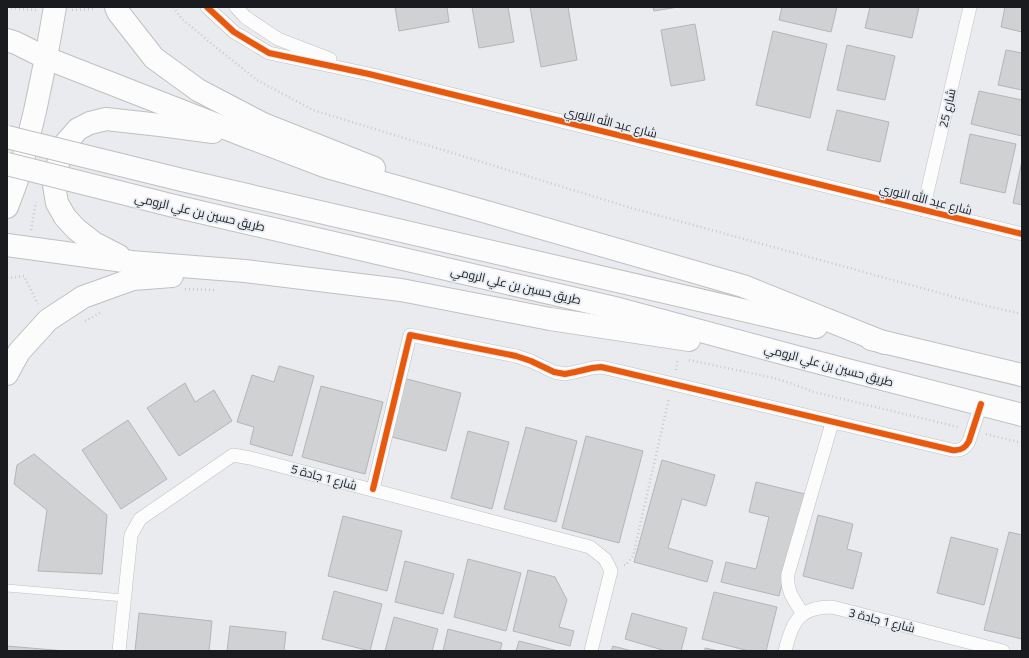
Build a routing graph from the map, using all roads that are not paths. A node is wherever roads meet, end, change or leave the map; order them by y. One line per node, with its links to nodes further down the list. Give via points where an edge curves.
1 (116, 7): 14 (highway, via 154,58 198,90 263,124)
2 (208, 7): 8 (street, شارع عبد الله النوري, via 234,32 269,53)
3 (236, 7): 8 (street, شارع عبد الله النوري, via 278,39)
4 (970, 7): 13 (street, شارع 25)
5 (56, 9): 7 (highway)
6 (11, 41): 7 (highway)
7 (46, 58): 10 (highway); 12 (highway, via 20,172)
8 (369, 74): 13 (street, شارع عبد الله النوري)
9 (7, 137): 19 (highway, bridge)
10 (248, 137): 14 (highway, via 327,167); 17 (highway, via 106,119 78,129 64,145 58,164 54,185 57,203 76,229 94,243)
11 (7, 164): 20 (highway, طريق حسين بن علي الرومي, bridge, via 174,206 619,309)
12 (7, 207)
13 (923, 210): 15 (street, شارع عبد الله النوري)
14 (483, 211): 19 (highway, via 743,286)
15 (1022, 234)
16 (7, 246): 17 (highway)
17 (131, 262): 18 (highway)
18 (245, 271): 20 (highway, via 401,290 550,319); 21 (highway, via 133,279 83,297 48,320 19,352)
19 (885, 343): 22 (highway)
20 (797, 357): 23 (highway, طريق حسين بن علي الرومي)
21 (7, 374)
22 (1022, 375)
23 (981, 404): 24 (highway, طريق حسين بن علي الرومي); 25 (street, via 969,441 957,451)
24 (1022, 415)
25 (832, 423): 26 (street, via 601,367 565,374 516,356 410,335); 29 (street, via 788,574 790,594)
26 (373, 489): 28 (street, شارع 1 جادة 5, via 233,455 140,519 131,535); 31 (street, شارع 1 جادة 5, via 590,547 606,559 611,571)
27 (7, 588): 28 (lane)
28 (124, 598): 30 (street, شارع 1 جادة 5)
29 (803, 614): 32 (street, via 788,636); 33 (street, شارع 1 جادة 3, via 812,609 832,607)
30 (118, 651)
31 (591, 651)
32 (785, 651)
33 (1003, 651)

